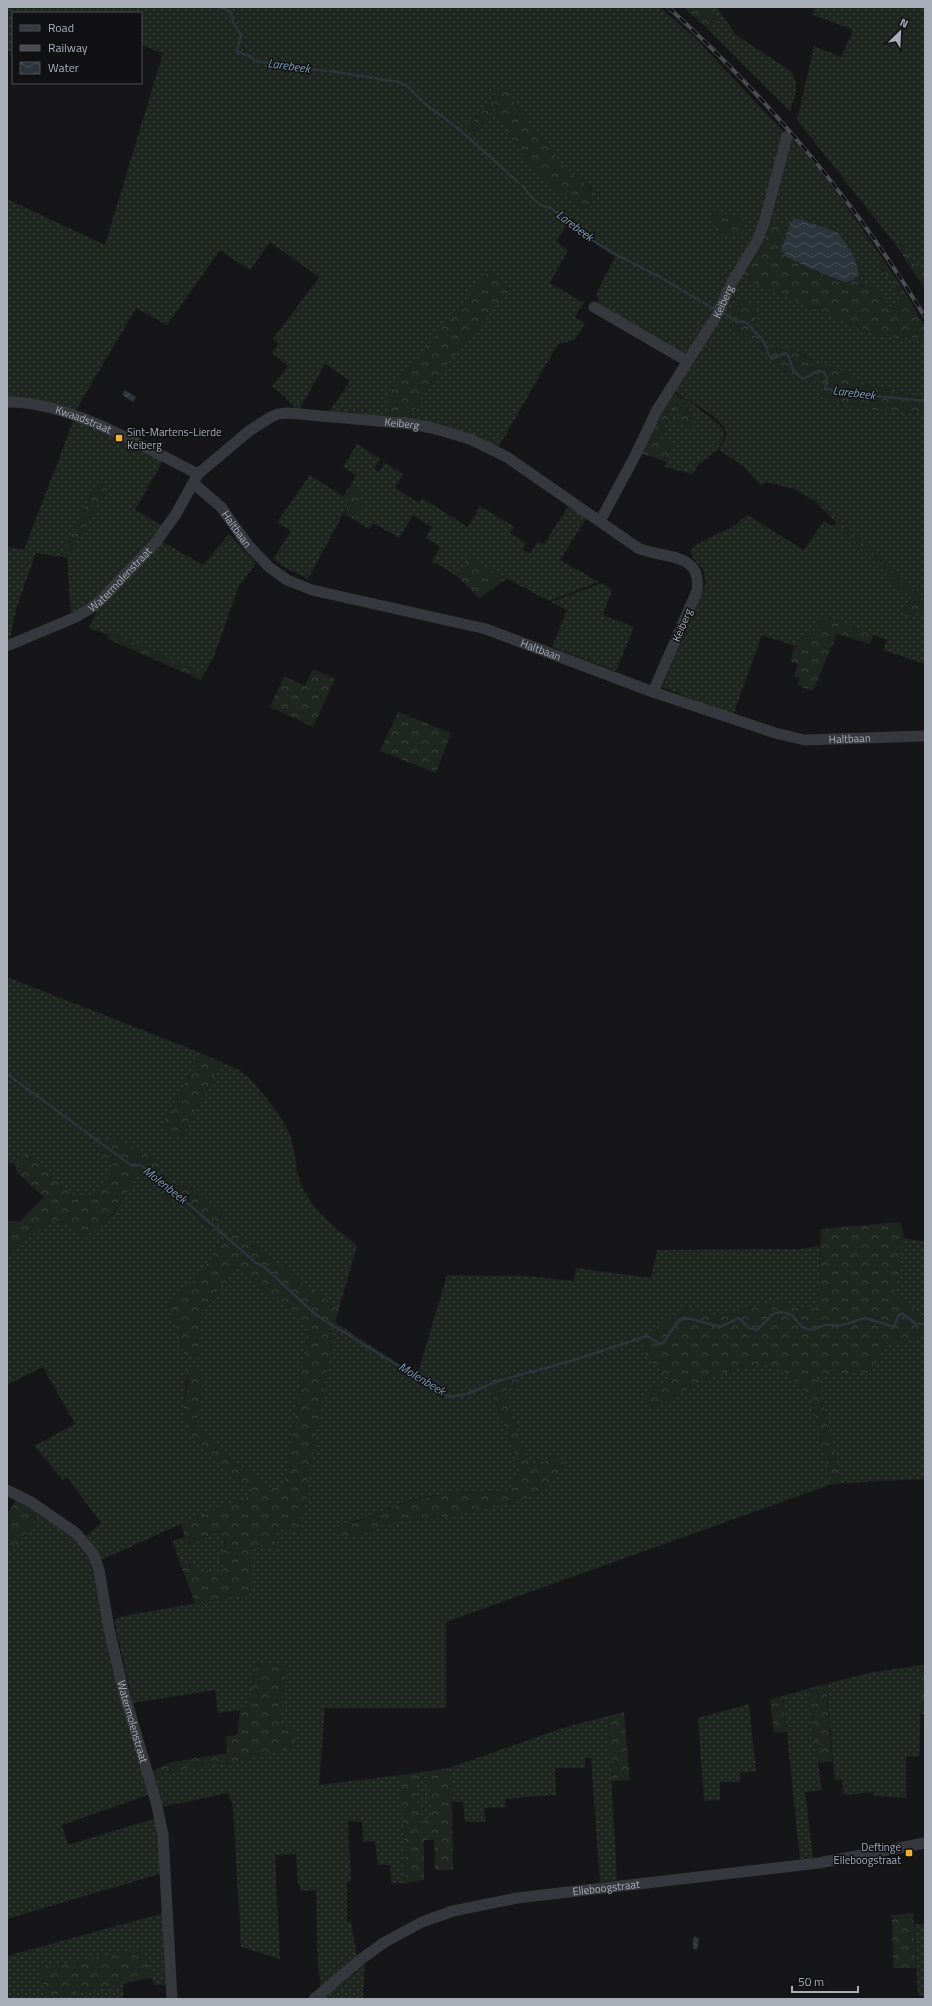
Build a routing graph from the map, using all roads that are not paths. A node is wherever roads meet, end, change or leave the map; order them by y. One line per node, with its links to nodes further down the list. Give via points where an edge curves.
1 (787, 136): 3 (street, Keiberg, via 757,241 731,284 717,315)
2 (594, 306): 3 (street)
3 (687, 361): 6 (street, Keiberg, via 657,410)
4 (7, 402): 5 (street, Kwaadstraat, via 41,404 76,415)
5 (196, 478): 6 (street, Keiberg, via 248,431 278,414 411,424 452,433 496,450); 7 (street, Watermolenstraat, via 176,514 156,542 103,598 76,617); 8 (street, Haltbaan, via 248,545 269,568 287,580 312,590 486,629)
6 (600, 521): 8 (street, Keiberg, via 647,552 680,558 695,572 699,580 697,591)
7 (7, 646)
8 (653, 692): 9 (street, Haltbaan, via 760,729 805,740)
9 (925, 736)
10 (7, 1490): 12 (street, Watermolenstraat, via 31,1502 76,1533 94,1555 100,1570 109,1629 123,1689 163,1835)
11 (925, 1843): 13 (street, Elleboogstraat, via 819,1863 517,1898 453,1911 422,1922 385,1942)
12 (172, 1999)
13 (314, 1999)

